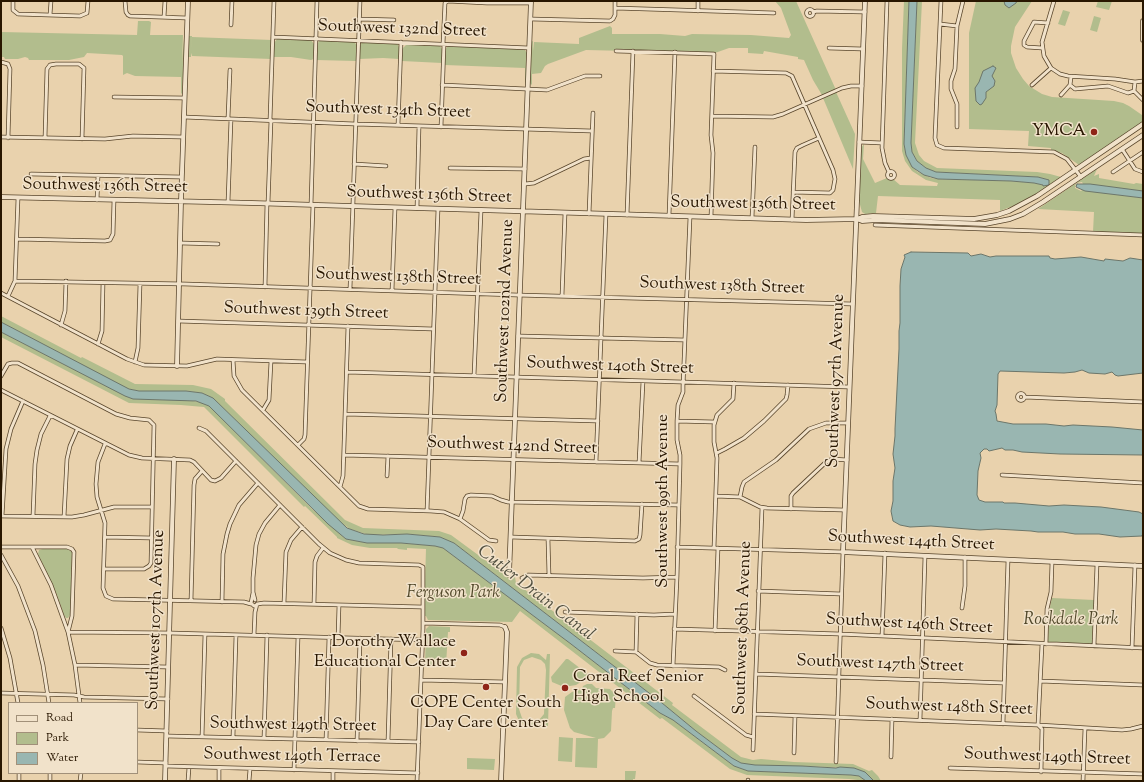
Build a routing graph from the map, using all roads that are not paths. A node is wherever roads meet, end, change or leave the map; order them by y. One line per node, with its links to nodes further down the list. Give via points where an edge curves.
1 (13, 1): 25 (street, via 16,13)
2 (50, 1): 25 (street)
3 (88, 1): 25 (street, via 85,15)
4 (125, 1): 26 (street, via 128,15)
5 (165, 1): 26 (street)
6 (188, 1): 27 (street)
7 (232, 1): 34 (street)
8 (274, 1): 37 (street)
9 (317, 1): 38 (street)
10 (360, 1): 28 (street)
11 (448, 1): 19 (street, via 488,4); 42 (street, via 445,3)
12 (615, 1): 20 (street)
13 (698, 1): 21 (street)
14 (865, 1): 23 (street, Southwest 97th Avenue)
15 (887, 1): 91 (street)
16 (941, 1): 33 (street)
17 (962, 1): 35 (street)
18 (1054, 1): 32 (street)
19 (531, 2): 29 (street, Southwest 102nd Avenue)
20 (614, 8): 21 (street); 29 (street, via 614,18 609,21)
21 (698, 11): 24 (street)
22 (813, 12): 23 (street)
23 (865, 12): 46 (street, Southwest 97th Avenue)
24 (774, 13)
25 (50, 15)
26 (164, 18): 27 (street)
27 (187, 18): 66 (street)
28 (359, 19): 30 (street); 39 (street)
29 (530, 19): 43 (street, Southwest 102nd Avenue)
30 (394, 20)
31 (1143, 21): 36 (street)
32 (1048, 23): 45 (street); 45 (street, via 1034,22 1024,42 1027,47)
33 (940, 24): 35 (street); 101 (street, via 936,143 939,146 1052,152 1066,158)
34 (231, 25)
35 (957, 26): 80 (street, via 955,69 951,81 951,89 958,104)
36 (1143, 35): 40 (street)
37 (273, 37): 38 (street, Southwest 132nd Street); 73 (street)
38 (316, 39): 39 (street, Southwest 132nd Street); 74 (street)
39 (358, 40): 41 (street, Southwest 132nd Street); 75 (street)
40 (1143, 40)
41 (401, 42): 42 (street, Southwest 132nd Street); 77 (street)
42 (444, 44): 43 (street, Southwest 132nd Street); 58 (street)
43 (530, 48): 62 (street, Southwest 102nd Avenue)
44 (829, 48): 46 (street)
45 (1042, 48): 51 (street, via 1045,60)
46 (863, 49): 61 (street, Southwest 97th Avenue)
47 (616, 51): 48 (street)
48 (633, 51): 49 (street); 128 (street)
49 (675, 52): 53 (street, via 714,54); 129 (street)
50 (1, 62): 86 (street, via 8,64 10,70)
51 (1051, 68): 55 (street); 59 (street)
52 (230, 70): 72 (street)
53 (713, 70): 68 (street, via 790,74); 70 (street)
54 (600, 76): 62 (street, via 585,76 549,89)
55 (1071, 77): 56 (street); 60 (street)
56 (1135, 82): 57 (street); 63 (street)
57 (1143, 82)
58 (442, 85): 62 (street); 79 (street)
59 (1032, 85)
60 (1070, 85): 63 (street, via 1075,89 1109,86 1128,93); 64 (street)
61 (862, 86): 68 (street, via 842,88); 90 (street, Southwest 97th Avenue)
62 (528, 88): 81 (street, Southwest 102nd Avenue)
63 (1134, 91): 67 (street)
64 (1061, 95)
65 (114, 97): 66 (street)
66 (184, 98): 71 (street)
67 (1143, 100)
68 (804, 105): 70 (street, via 773,117); 88 (street)
69 (593, 113): 82 (street)
70 (712, 116): 131 (street)
71 (184, 117): 72 (street, Southwest 134th Street); 84 (street)
72 (230, 118): 73 (street, Southwest 134th Street); 116 (street)
73 (271, 120): 74 (street, Southwest 134th Street); 117 (street)
74 (313, 122): 75 (street, Southwest 134th Street); 118 (street)
75 (355, 124): 77 (street, Southwest 134th Street); 97 (street)
76 (1143, 124): 101 (street, Southwest 136th Street)
77 (398, 126): 78 (street, Southwest 134th Street)
78 (420, 126): 79 (street, Southwest 134th Street); 121 (street)
79 (441, 127): 81 (street, Southwest 134th Street)
80 (957, 127)
81 (526, 130): 82 (street, Southwest 134th Street); 100 (street, Southwest 102nd Avenue)
82 (592, 132): 95 (street)
83 (1143, 134): 93 (street, Southwest 136th Street)
84 (183, 137): 89 (street, via 132,136); 108 (street)
85 (1, 138): 86 (street)
86 (8, 138): 87 (street)
87 (45, 138): 89 (street); 89 (street, via 47,69 54,64 75,64 83,67 84,73)
88 (819, 138): 110 (street, via 797,148 794,155); 110 (street, via 834,172 833,190 828,193)
89 (82, 139)
90 (859, 142): 91 (street); 133 (street, Southwest 97th Avenue)
91 (882, 143): 102 (street, via 883,156)
92 (755, 147): 132 (street)
93 (1122, 149): 96 (street); 107 (street, Southwest 136th Street)
94 (1143, 152): 96 (street)
95 (591, 158): 109 (street, via 584,158 533,184); 126 (street)
96 (1129, 162): 103 (street); 104 (street, via 1135,169)
97 (354, 164): 98 (street); 119 (street)
98 (386, 166)
99 (450, 168): 100 (street)
100 (525, 169): 109 (street, Southwest 102nd Avenue)
101 (1076, 170): 107 (street); 133 (street, Southwest 136th Street, via 1022,205 997,215 963,219 873,216)
102 (889, 172)
103 (1113, 172)
104 (1143, 172)
105 (31, 174): 106 (street)
106 (98, 176): 108 (street); 113 (street)
107 (1081, 177): 133 (street, Southwest 136th Street, via 1023,214 996,222 974,224)
108 (182, 178): 115 (street)
109 (525, 184): 124 (street, Southwest 102nd Avenue)
110 (793, 192): 134 (street)
111 (1, 197): 112 (street, Southwest 136th Street)
112 (18, 198): 113 (street, Southwest 136th Street); 137 (street)
113 (96, 200): 114 (street, Southwest 136th Street)
114 (114, 200): 115 (street, Southwest 136th Street); 137 (street, via 114,234 111,239)
115 (181, 201): 116 (street, Southwest 136th Street); 138 (street)
116 (228, 202): 117 (street, Southwest 136th Street)
117 (268, 203): 118 (street, Southwest 136th Street); 145 (street)
118 (312, 205): 119 (street, Southwest 136th Street); 146 (street)
119 (352, 206): 120 (street, Southwest 136th Street); 147 (street)
120 (395, 208): 121 (street, Southwest 136th Street); 148 (street)
121 (417, 208): 122 (street, Southwest 136th Street)
122 (438, 209): 123 (street, Southwest 136th Street); 149 (street)
123 (481, 211): 124 (street, Southwest 136th Street); 151 (street)
124 (523, 212): 125 (street, Southwest 136th Street); 152 (street, Southwest 102nd Avenue)
125 (565, 213): 126 (street, Southwest 136th Street); 154 (street)
126 (589, 214): 127 (street, Southwest 136th Street)
127 (606, 214): 128 (street, Southwest 136th Street); 155 (street)
128 (628, 215): 129 (street, Southwest 136th Street)
129 (669, 216): 130 (street, Southwest 136th Street)
130 (690, 217): 131 (street, Southwest 136th Street); 156 (street, Southwest 99th Avenue)
131 (711, 217): 132 (street, Southwest 136th Street)
132 (752, 218): 134 (street, Southwest 136th Street)
133 (856, 219): 134 (street, Southwest 136th Street); 157 (street, Southwest 97th Avenue)
134 (792, 220)
135 (875, 225): 136 (street)
136 (1143, 235)
137 (17, 239): 140 (street)
138 (181, 243): 139 (street); 144 (street)
139 (218, 244)
140 (15, 281): 141 (street, Southwest 138th Street); 153 (street)
141 (66, 281): 142 (street, Southwest 138th Street); 159 (street, via 65,311)
142 (103, 282): 143 (street, Southwest 138th Street); 166 (street, via 102,331)
143 (140, 284): 144 (street, Southwest 138th Street); 169 (street, via 138,348)
144 (179, 284): 145 (street, Southwest 138th Street); 158 (street)
145 (265, 286): 146 (street, Southwest 138th Street)
146 (310, 288): 147 (street, Southwest 138th Street); 160 (street)
147 (350, 289): 148 (street, Southwest 138th Street)
148 (392, 291): 149 (street, Southwest 138th Street)
149 (435, 292): 151 (street, Southwest 138th Street); 162 (street)
150 (1, 293): 153 (street)
151 (478, 294): 152 (street, Southwest 138th Street); 175 (street)
152 (520, 295): 154 (street, Southwest 138th Street); 163 (street, Southwest 102nd Avenue)
153 (8, 296): 159 (street)
154 (562, 296): 155 (street, Southwest 138th Street)
155 (603, 297): 156 (street, Southwest 138th Street); 164 (street)
156 (686, 299): 157 (street, Southwest 138th Street); 165 (street, Southwest 99th Avenue)
157 (853, 304): 182 (street, Southwest 97th Avenue)
158 (178, 321): 160 (street, Southwest 139th Street); 171 (street)
159 (61, 325): 166 (street)
160 (309, 325): 161 (street, Southwest 139th Street); 170 (street)
161 (348, 326): 162 (street, Southwest 139th Street); 172 (street)
162 (434, 329): 173 (street)
163 (518, 336): 164 (street); 176 (street, Southwest 102nd Avenue)
164 (602, 338): 165 (street); 177 (street)
165 (685, 340): 179 (street, Southwest 99th Avenue)
166 (98, 344): 169 (street)
167 (233, 360): 168 (street); 171 (street, via 213,359 194,366); 187 (street, via 235,379)
168 (270, 361): 170 (street); 187 (street, via 269,398)
169 (135, 362): 171 (street)
170 (307, 362): 199 (street, via 305,435)
171 (177, 366)
172 (347, 372): 173 (street, Southwest 140th Street); 188 (street)
173 (432, 375): 175 (street, Southwest 140th Street); 190 (street)
174 (1, 376): 204 (street, via 6,366 11,363 19,364 119,415 151,421 155,427)
175 (474, 376): 176 (street, Southwest 140th Street)
176 (517, 377): 177 (street, Southwest 140th Street); 191 (street, Southwest 102nd Avenue)
177 (600, 380): 178 (street, Southwest 140th Street); 192 (street)
178 (643, 381): 179 (street, Southwest 140th Street); 210 (street)
179 (683, 382): 180 (street, Southwest 140th Street); 193 (street, Southwest 99th Avenue)
180 (734, 383): 181 (street, Southwest 140th Street); 194 (street, via 733,399 717,415)
181 (788, 385): 182 (street, Southwest 140th Street); 200 (street, via 786,399 764,421 744,438)
182 (850, 386): 195 (street, Southwest 97th Avenue)
183 (1, 390): 185 (street)
184 (1025, 397): 186 (street)
185 (23, 401): 189 (street); 230 (street, via 10,429 6,449)
186 (1143, 402)
187 (263, 410): 199 (street)
188 (346, 414): 190 (street); 201 (street)
189 (50, 416): 197 (street); 231 (street, via 37,450)
190 (431, 416): 191 (street); 203 (street)
191 (515, 419): 192 (street); 206 (street, Southwest 102nd Avenue)
192 (598, 421): 209 (street)
193 (677, 421): 194 (street); 211 (street, Southwest 99th Avenue)
194 (714, 422): 200 (street, via 713,440)
195 (848, 423): 207 (street, Southwest 97th Avenue); 219 (street, via 824,423 809,429 776,460 744,482)
196 (199, 428): 208 (street, via 206,431)
197 (77, 430): 198 (street); 232 (street, via 67,457)
198 (105, 444): 204 (street, via 129,455); 227 (street, via 96,471 96,493)
199 (298, 445): 217 (street)
200 (717, 453): 218 (street)
201 (344, 455): 202 (street, Southwest 142nd Street); 217 (street)
202 (388, 456): 203 (street, Southwest 142nd Street); 214 (street)
203 (429, 457): 206 (street, Southwest 142nd Street); 229 (street)
204 (154, 458): 205 (street); 224 (street)
205 (174, 459): 212 (street, via 190,460); 264 (street, Southwest 107th Avenue)
206 (514, 460): 209 (street, Southwest 142nd Street); 220 (street, Southwest 102nd Avenue)
207 (847, 460): 226 (street, via 832,459 825,463 793,493); 228 (street, Southwest 97th Avenue)
208 (236, 461): 212 (street, via 215,481); 215 (street)
209 (596, 462): 210 (street, Southwest 142nd Street)
210 (639, 463): 211 (street, Southwest 142nd Street)
211 (680, 464): 223 (street, Southwest 99th Avenue)
212 (202, 471): 265 (street, via 194,485)
213 (1002, 475): 216 (street)
214 (387, 476)
215 (258, 483): 222 (street); 266 (street, via 240,505 227,534 223,554)
216 (1143, 484)
217 (340, 487): 229 (street, via 364,508)
218 (716, 496): 219 (street); 244 (street)
219 (740, 497): 225 (street)
220 (512, 501): 221 (street); 233 (street, via 502,501 491,496 467,496); 235 (street, Southwest 102nd Avenue)
221 (642, 504): 223 (street); 238 (street, via 641,533 638,540)
222 (280, 506): 234 (street); 267 (street, via 265,523 258,538 254,554)
223 (679, 506): 242 (street, Southwest 99th Avenue)
224 (152, 507): 227 (street, via 114,507); 237 (street)
225 (762, 508): 226 (street); 246 (street, Southwest 98th Avenue)
226 (791, 509): 228 (street)
227 (101, 510): 232 (street); 236 (street, via 105,523)
228 (844, 510): 247 (street, Southwest 97th Avenue)
229 (427, 511): 233 (street, via 444,512)
230 (2, 516): 231 (street)
231 (33, 516): 232 (street)
232 (64, 517)
233 (460, 519): 239 (street, via 489,540)
234 (302, 527): 243 (street); 268 (street, via 291,540 286,552)
235 (511, 537): 238 (street); 258 (street, Southwest 102nd Avenue)
236 (105, 538): 237 (street); 257 (street)
237 (152, 538): 257 (street, via 149,566 142,569)
238 (548, 539): 259 (street)
239 (496, 541)
240 (1, 547): 241 (street)
241 (32, 547): 281 (street, via 51,586); 281 (street, via 72,548 74,552 72,616)
242 (677, 547): 244 (street, Southwest 144th Street); 261 (street, Southwest 99th Avenue)
243 (323, 548): 269 (street, via 316,560); 271 (street, via 338,557 354,562 423,567)
244 (714, 548): 245 (street, Southwest 144th Street)
245 (718, 548): 246 (street, Southwest 144th Street); 280 (street)
246 (760, 550): 247 (street, Southwest 144th Street); 262 (street, Southwest 98th Avenue)
247 (843, 552): 248 (street, Southwest 144th Street); 263 (street, Southwest 97th Avenue)
248 (885, 554): 250 (street, Southwest 144th Street); 289 (street)
249 (1, 555): 319 (street, via 18,586 31,620 41,654)
250 (925, 556): 251 (street, Southwest 144th Street); 294 (street)
251 (965, 557): 252 (street, Southwest 144th Street); 272 (street)
252 (1008, 560): 253 (street, Southwest 144th Street); 297 (street)
253 (1052, 562): 254 (street, Southwest 144th Street); 299 (street)
254 (1097, 564): 255 (street, Southwest 144th Street); 300 (street)
255 (1134, 565): 256 (street, Southwest 144th Street); 301 (street)
256 (1143, 566)
257 (104, 568): 264 (street, via 103,588 108,598)
258 (509, 575)
259 (548, 576): 260 (street, via 528,575); 261 (street)
260 (522, 578)
261 (677, 578): 275 (street, Southwest 99th Avenue)
262 (758, 591): 263 (street); 282 (street, Southwest 98th Avenue)
263 (841, 594): 285 (street, Southwest 97th Avenue)
264 (171, 600): 265 (street); 283 (street, Southwest 107th Avenue)
265 (191, 601): 266 (street)
266 (222, 602): 267 (street)
267 (254, 602): 268 (street); 287 (street)
268 (284, 603): 269 (street)
269 (314, 604): 270 (street)
270 (339, 605): 271 (street); 292 (street)
271 (422, 607): 276 (street)
272 (962, 608)
273 (565, 612): 274 (street)
274 (637, 614): 275 (street); 304 (street)
275 (676, 614): 279 (street, Southwest 99th Avenue)
276 (423, 623): 277 (street); 296 (street)
277 (505, 627): 314 (street)
278 (1, 628): 318 (street)
279 (674, 629): 280 (street, Southwest 146th Street); 307 (street, Southwest 99th Avenue)
280 (715, 631): 282 (street, Southwest 146th Street)
281 (68, 632): 283 (street); 305 (street)
282 (757, 632): 285 (street, Southwest 146th Street); 309 (street, Southwest 98th Avenue)
283 (170, 633): 284 (street); 306 (street, Southwest 107th Avenue)
284 (205, 634): 286 (street); 337 (street)
285 (840, 634): 289 (street, Southwest 146th Street); 310 (street, Southwest 97th Avenue)
286 (236, 635): 287 (street); 338 (street)
287 (254, 635): 288 (street)
288 (267, 636): 290 (street); 340 (street)
289 (882, 636): 294 (street, Southwest 146th Street)
290 (298, 637): 291 (street); 341 (street)
291 (329, 637): 292 (street); 342 (street)
292 (338, 638): 293 (street)
293 (360, 638): 295 (street); 343 (street)
294 (922, 638): 297 (street, Southwest 146th Street); 312 (street)
295 (391, 639): 296 (street); 344 (street)
296 (422, 640): 311 (street)
297 (1005, 642): 298 (street, Southwest 146th Street); 315 (street)
298 (1042, 644): 299 (street, Southwest 146th Street); 313 (street)
299 (1046, 644): 300 (street, Southwest 146th Street)
300 (1094, 646): 301 (street, Southwest 146th Street)
301 (1132, 648): 302 (street, Southwest 146th Street)
302 (1143, 648)
303 (615, 651): 304 (street)
304 (636, 652): 307 (street, via 654,664)
305 (75, 665): 306 (street); 320 (street)
306 (168, 666): 322 (street, Southwest 107th Avenue)
307 (672, 666): 308 (street, via 719,667)
308 (725, 670)
309 (756, 674): 310 (street, Southwest 147th Street); 326 (street, Southwest 98th Avenue)
310 (839, 676): 312 (street, Southwest 147th Street); 328 (street, Southwest 97th Avenue)
311 (421, 680): 314 (street); 345 (street)
312 (921, 680): 315 (street, Southwest 147th Street); 330 (street)
313 (1040, 680): 316 (street); 332 (street)
314 (505, 682): 368 (street)
315 (1004, 683): 331 (street)
316 (1143, 685)
317 (1, 692): 318 (street)
318 (17, 693): 319 (street); 323 (street)
319 (48, 694): 320 (street); 324 (street)
320 (79, 696): 322 (street); 325 (street)
321 (694, 696): 339 (street, via 746,735)
322 (168, 699): 336 (street, Southwest 107th Avenue)
323 (18, 702)
324 (49, 702)
325 (80, 702)
326 (754, 714): 327 (street, Southwest 148th Street); 339 (street, Southwest 98th Avenue)
327 (795, 716): 328 (street, Southwest 148th Street); 347 (street)
328 (837, 717): 329 (street, Southwest 148th Street); 350 (street, Southwest 97th Avenue)
329 (892, 719): 330 (street, Southwest 148th Street); 348 (street)
330 (920, 720): 331 (street, Southwest 148th Street)
331 (1002, 724): 332 (street, Southwest 148th Street)
332 (1038, 725): 334 (street, Southwest 148th Street); 358 (street, via 1042,729)
333 (1143, 726): 334 (street, Southwest 148th Street, via 1125,730)
334 (1085, 728): 359 (street)
335 (138, 730): 336 (street, Southwest 149th Street)
336 (167, 733): 337 (street, Southwest 149th Street); 351 (street, Southwest 107th Avenue)
337 (202, 737): 338 (street, Southwest 149th Street)
338 (233, 737): 340 (street, Southwest 149th Street)
339 (753, 737): 346 (street, Southwest 98th Avenue)
340 (264, 738): 341 (street, Southwest 149th Street)
341 (295, 739): 342 (street, Southwest 149th Street); 356 (street)
342 (326, 740): 343 (street, Southwest 149th Street)
343 (357, 741): 344 (street, Southwest 149th Street)
344 (388, 742): 345 (street, Southwest 149th Street)
345 (419, 742): 360 (street)
346 (753, 750)
347 (794, 752)
348 (890, 757)
349 (138, 762): 351 (street, Southwest 149th Terrace)
350 (836, 762)
351 (166, 765): 352 (street, Southwest 149th Terrace); 362 (street, Southwest 107th Avenue)
352 (189, 767): 353 (street, Southwest 149th Terrace); 363 (street)
353 (219, 768): 355 (street, Southwest 149th Terrace); 364 (street)
354 (950, 768): 358 (street, Southwest 149th Street)
355 (250, 769): 356 (street, Southwest 149th Terrace); 365 (street)
356 (294, 770): 357 (street, Southwest 149th Terrace)
357 (333, 771): 360 (street, Southwest 149th Terrace); 366 (street)
358 (1041, 772): 359 (street, Southwest 149th Street)
359 (1084, 772): 361 (street, Southwest 149th Street); 369 (street)
360 (418, 773): 367 (street)
361 (1143, 774)
362 (165, 781)
363 (188, 781)
364 (219, 781)
365 (249, 781)
366 (333, 781)
367 (418, 781)
368 (501, 781)
369 (1083, 781)

